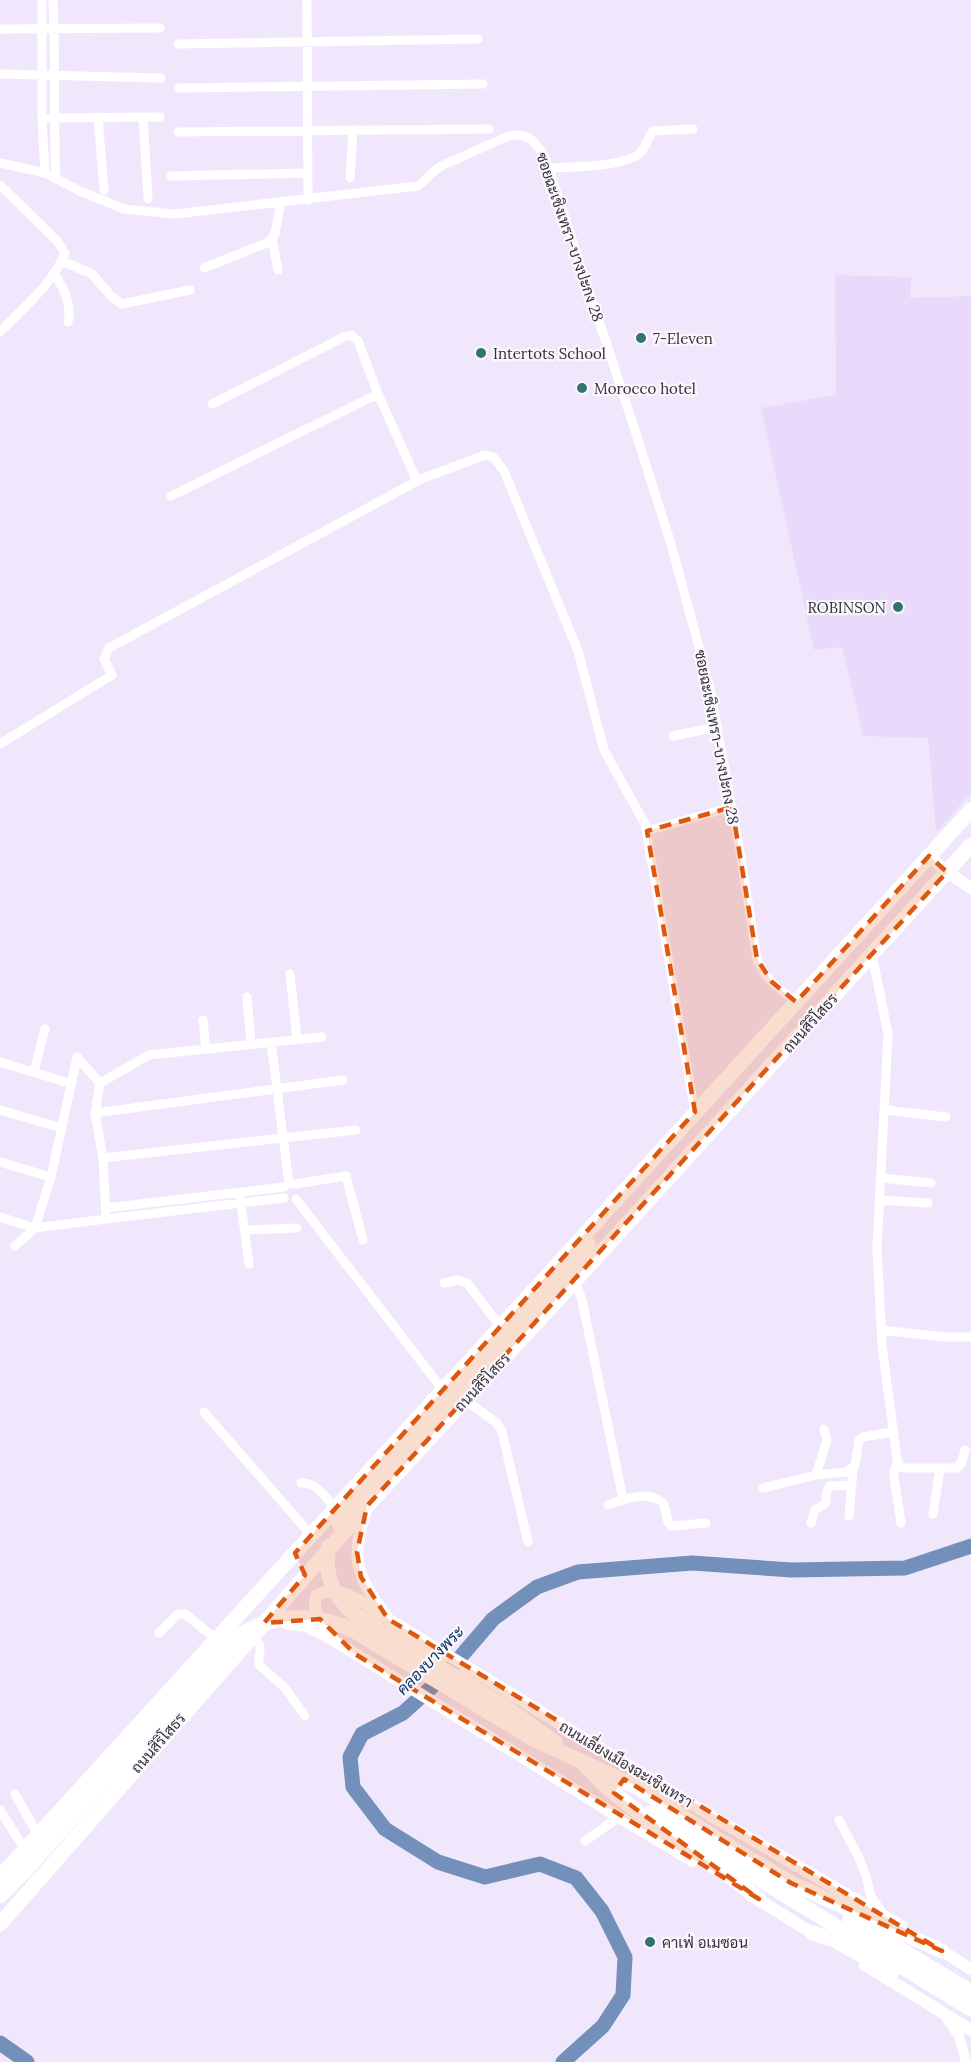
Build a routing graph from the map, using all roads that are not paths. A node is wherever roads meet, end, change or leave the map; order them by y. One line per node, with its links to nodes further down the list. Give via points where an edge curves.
1 (42, 0): 4 (street)
2 (53, 0): 7 (street)
3 (307, 0): 9 (street)
4 (44, 28): 6 (street); 7 (street); 12 (street)
5 (160, 28): 7 (street)
6 (0, 29)
7 (55, 29): 13 (street)
8 (478, 39): 9 (street)
9 (307, 43): 10 (street); 17 (street)
10 (178, 44)
11 (0, 75): 12 (street)
12 (43, 75): 13 (street); 21 (street)
13 (56, 75): 14 (street); 22 (street)
14 (161, 78)
15 (483, 84): 17 (street)
16 (178, 88): 17 (street)
17 (308, 88): 26 (street)
18 (98, 117): 19 (street); 22 (street); 36 (street)
19 (143, 117): 20 (street); 37 (street)
20 (160, 117)
21 (42, 118): 22 (street); 30 (street)
22 (53, 118): 34 (street)
23 (489, 129): 25 (street)
24 (693, 129): 29 (street, via 652,131 642,152 627,160)
25 (353, 130): 26 (street); 33 (street)
26 (308, 131): 27 (street); 31 (street)
27 (178, 132)
28 (0, 163): 30 (street, ซอยฉะเชิงเทรา-บางปะกง 28)
29 (549, 168): 38 (street, ซอยฉะเชิงเทรา-บางปะกง 28, via 536,143 524,135 513,135 439,167 418,186); 52 (street, ซอยฉะเชิงเทรา-บางปะกง 28, via 671,544)
30 (45, 173): 34 (street, ซอยฉะเชิงเทรา-บางปะกง 28)
31 (307, 173): 32 (street); 38 (street)
32 (171, 176)
33 (350, 178)
34 (56, 179): 39 (street, ซอยฉะเชิงเทรา-บางปะกง 28, via 124,209 145,212 176,214)
35 (0, 185): 41 (street, via 62,247)
36 (104, 190)
37 (148, 199)
38 (308, 200): 39 (street, ซอยฉะเชิงเทรา-บางปะกง 28)
39 (281, 202): 40 (street)
40 (272, 238): 42 (street); 43 (street)
41 (62, 261): 44 (street); 45 (street, via 92,274 122,303)
42 (204, 268)
43 (278, 270)
44 (53, 274): 46 (street, via 62,285 70,315); 47 (street)
45 (190, 290)
46 (68, 322)
47 (0, 332)
48 (378, 394): 49 (street, via 358,340 351,335); 50 (street); 51 (street)
49 (212, 404)
50 (417, 481): 54 (street, via 109,648 105,659 111,675); 57 (street, via 485,455 493,457 504,471 578,651 604,750)
51 (171, 496)
52 (717, 727): 53 (street); 55 (street, ซอยฉะเชิงเทรา-บางปะกง 28)
53 (673, 736)
54 (0, 744)
55 (732, 807): 57 (street); 65 (street, ซอยฉะเชิงเทรา-บางปะกง 28, via 759,967)
56 (971, 810): 59 (highway, ถนนสิริโสธร)
57 (646, 831): 81 (street)
58 (971, 845): 60 (highway, ถนนสิริโสธร)
59 (929, 856): 60 (main road); 65 (highway, ถนนสิริโสธร)
60 (947, 872): 61 (main road); 62 (highway, ถนนสิริโสธร)
61 (971, 888)
62 (872, 954): 80 (street, via 888,1034); 109 (highway, ถนนสิริโสธร)
63 (290, 974): 69 (street)
64 (247, 997): 71 (street)
65 (796, 1002): 81 (highway, ถนนสิริโสธร)
66 (203, 1020): 72 (street)
67 (45, 1029): 74 (street)
68 (322, 1036): 69 (street)
69 (297, 1039): 70 (street)
70 (271, 1042): 71 (street); 78 (street)
71 (251, 1044): 72 (street)
72 (206, 1049): 76 (street, via 149,1055)
73 (0, 1062): 74 (street)
74 (34, 1072): 77 (street)
75 (343, 1080): 78 (street)
76 (100, 1083): 77 (street, via 77,1057); 82 (street)
77 (72, 1084): 84 (street)
78 (277, 1087): 82 (street); 86 (street)
79 (0, 1110): 84 (street)
80 (885, 1110): 83 (street); 90 (street)
81 (695, 1112): 91 (highway, ถนนสิริโสธร)
82 (96, 1113): 87 (street)
83 (946, 1117)
84 (62, 1128): 89 (street)
85 (356, 1130): 86 (street)
86 (284, 1137): 87 (street); 93 (street)
87 (103, 1158): 100 (street)
88 (0, 1162): 89 (street)
89 (51, 1177): 103 (street)
90 (880, 1178): 92 (street); 97 (street)
91 (634, 1180): 111 (highway, ถนนสิริโสธร); 148 (highway, via 560,1278 345,1516 329,1548 328,1574 339,1598 354,1614 507,1708 588,1767)
92 (931, 1183)
93 (289, 1185): 94 (street); 95 (street, via 282,1193); 96 (street, via 300,1191); 106 (street, via 346,1176)
94 (239, 1191): 98 (street); 100 (street)
95 (284, 1198): 96 (street); 98 (street)
96 (296, 1199): 114 (street)
97 (879, 1200): 99 (street); 112 (street)
98 (241, 1202): 102 (street); 105 (street)
99 (928, 1203)
100 (106, 1208): 102 (street)
101 (0, 1217): 103 (street)
102 (106, 1219): 103 (street)
103 (35, 1228): 107 (street)
104 (297, 1228): 105 (street)
105 (245, 1230): 108 (street)
106 (363, 1240)
107 (15, 1246)
108 (249, 1264)
109 (575, 1281): 115 (highway, ถนนสิริโสธร); 127 (street)
110 (444, 1284): 111 (street, via 458,1280 467,1283)
111 (500, 1326): 114 (highway, ถนนสิริโสธร)
112 (881, 1330): 113 (street); 118 (street)
113 (971, 1337)
114 (443, 1390): 130 (highway, ถนนสิริโสธร)
115 (465, 1400): 129 (highway, ถนนสิริโสธร); 137 (street, via 497,1423 502,1432)
116 (204, 1412): 136 (street)
117 (824, 1429): 123 (street, via 827,1440)
118 (893, 1432): 120 (street); 121 (street, via 859,1440)
119 (965, 1450): 122 (street, via 957,1468)
120 (898, 1462): 122 (street, via 903,1468); 133 (street, via 894,1477)
121 (853, 1468): 123 (street); 125 (street)
122 (940, 1468): 131 (street)
123 (816, 1475): 126 (street)
124 (301, 1483): 130 (street, via 315,1486)
125 (852, 1485): 132 (street); 135 (street, via 830,1486 826,1503 815,1510)
126 (763, 1488)
127 (623, 1499): 128 (street); 134 (street, via 640,1496 661,1501 672,1526)
128 (608, 1505)
129 (367, 1506): 139 (highway, ถนนสิริโสธร); 142 (main road, ถนนเลี่ยงเมืองฉะเชิงเทรา, via 357,1540 358,1565 364,1583)
130 (335, 1508): 136 (highway, ถนนสิริโสธร)
131 (933, 1514)
132 (849, 1516)
133 (901, 1522)
134 (706, 1523)
135 (812, 1523)
136 (311, 1534): 138 (highway, ถนนสิริโสธร)
137 (528, 1542)
138 (295, 1553): 139 (highway, via 298,1567); 140 (highway, ถนนสิริโสธร)
139 (310, 1570): 141 (highway, ถนนสิริโสธร)
140 (270, 1580): 141 (highway, via 283,1580); 145 (highway, ถนนสิริโสธร)
141 (290, 1593): 144 (highway, ถนนสิริโสธร)
142 (388, 1619): 146 (main road, via 341,1593 324,1592 316,1596 315,1611 319,1617); 160 (main road, ถนนเลี่ยงเมืองฉะเชิงเทรา)
143 (159, 1633): 145 (street, via 177,1615 185,1614)
144 (253, 1634): 146 (main road, via 288,1624 306,1626); 147 (street, via 262,1649 259,1665 285,1688); 161 (highway, ถนนสิริโสธร)
145 (216, 1639): 153 (highway, ถนนสิริโสธร)
146 (355, 1654): 151 (main road)
147 (305, 1716)
148 (603, 1784): 159 (highway, via 663,1833); 166 (highway, ถนนเลี่ยงเมืองฉะเชิงเทรา)
149 (15, 1794): 153 (street)
150 (0, 1810): 155 (street)
151 (619, 1817): 154 (street); 159 (main road)
152 (839, 1820): 160 (street, via 859,1858 870,1895)
153 (38, 1835): 155 (highway, ถนนสิริโสธร)
154 (585, 1841)
155 (25, 1850): 156 (highway, ถนนสิริโสธร)
156 (0, 1877)
157 (791, 1883): 158 (highway, via 637,1787 535,1740 356,1632 326,1620 296,1617 257,1625 227,1645); 163 (highway); 165 (highway)
158 (0, 1896)
159 (759, 1899): 162 (main road)
160 (885, 1917): 163 (main road, ถนนเลี่ยงเมืองฉะเชิงเทรา)
161 (0, 1924)
162 (813, 1933): 167 (main road); 168 (highway, via 834,1940)
163 (942, 1952): 164 (main road, ถนนเลี่ยงเมืองฉะเชิงเทรา)
164 (970, 1969)
165 (971, 1992)
166 (971, 2009)
167 (942, 2012): 169 (main road); 171 (street, via 959,2036)
168 (971, 2016)
169 (971, 2030)
170 (971, 2054): 171 (street)
171 (967, 2062)

